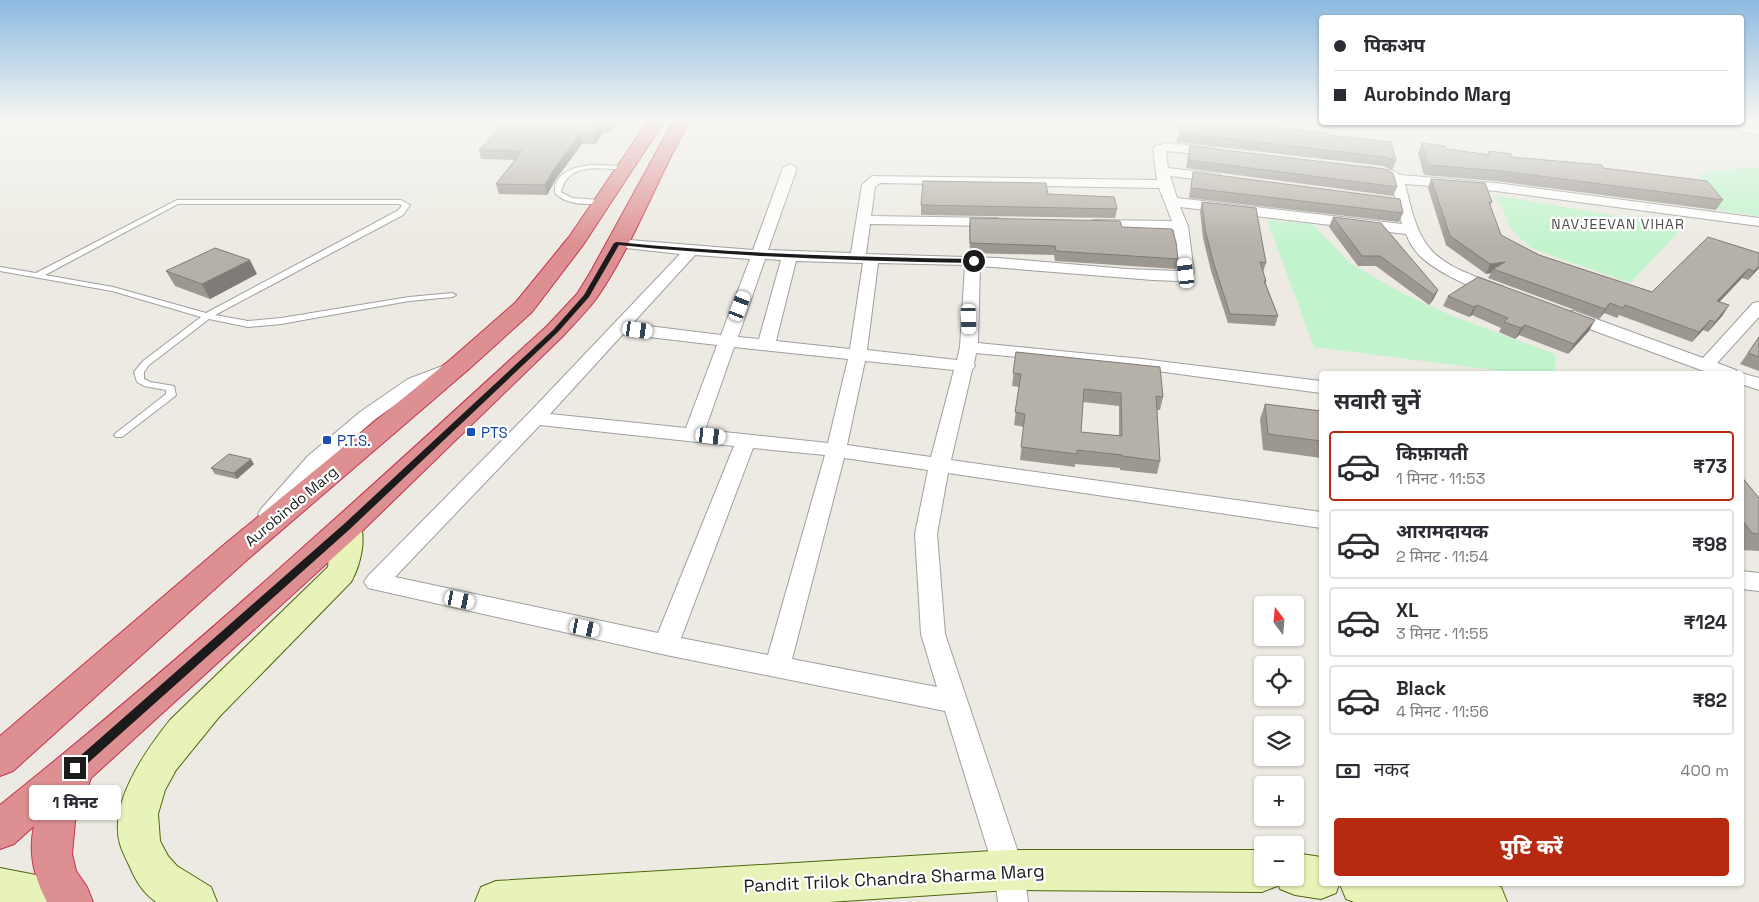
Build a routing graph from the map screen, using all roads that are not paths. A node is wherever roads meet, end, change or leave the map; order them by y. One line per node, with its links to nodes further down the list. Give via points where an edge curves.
1 (628, 162): 4 (highway, Aurobindo Marg)
2 (657, 162): 20 (highway)
3 (1161, 162): 7 (street)
4 (624, 168): 11 (highway, Aurobindo Marg); 11 (lane, via 579,168 568,172 558,183 557,192 561,197)
5 (790, 168): 22 (street)
6 (1354, 169): 8 (street, via 1383,172)
7 (1163, 178): 9 (street); 12 (street); 14 (street, via 881,179 869,185)
8 (1397, 178): 13 (street); 16 (street, via 1496,187)
9 (1229, 180)
10 (1384, 200): 13 (street)
11 (601, 202): 56 (highway, Aurobindo Marg, via 576,241 524,307)
12 (1171, 202): 18 (street); 19 (street)
13 (1404, 203): 19 (street)
14 (865, 220): 15 (street); 24 (street)
15 (1013, 222)
16 (1759, 222)
17 (1082, 224): 18 (street)
18 (1181, 226): 25 (street, via 1186,273 1179,276)
19 (1412, 230): 28 (street, via 1419,245 1435,260 1466,277)
20 (617, 243): 21 (street); 50 (highway, via 587,296 555,331)
21 (691, 251): 22 (street); 33 (street)
22 (760, 254): 23 (street); 34 (street)
23 (790, 256): 24 (street); 35 (street)
24 (865, 259): 25 (street); 36 (street)
25 (974, 261): 37 (street)
26 (0, 269): 27 (lane)
27 (38, 275): 32 (lane, via 113,289); 32 (lane, via 177,202 401,202 406,205 400,213)
28 (1512, 295)
29 (452, 296): 32 (lane, via 401,300 260,324)
30 (1759, 307): 38 (street)
31 (1558, 312): 38 (street)
32 (207, 316): 45 (lane, via 139,372 140,380 171,388 171,395)
33 (620, 328): 34 (street); 43 (street)
34 (727, 341): 35 (street); 44 (street)
35 (766, 345): 36 (street)
36 (858, 354): 37 (street); 47 (street)
37 (967, 357): 42 (street, via 1142,364); 48 (street)
38 (1706, 365): 39 (street)
39 (1722, 371)
40 (1744, 379): 41 (street)
41 (1759, 384)
42 (1319, 387)
43 (535, 418): 44 (street); 53 (street, via 376,582)
44 (694, 434): 46 (street)
45 (119, 435)
46 (746, 440): 47 (street); 53 (street)
47 (834, 450): 48 (street); 54 (street)
48 (939, 466): 49 (street); 55 (street, via 926,534 933,634)
49 (1319, 520)
50 (347, 527): 57 (highway); 67 (main road, via 344,566 340,574 180,733 146,788 138,825 145,858 153,872 166,884)
51 (1744, 580): 52 (street)
52 (1759, 582)
53 (666, 646): 54 (street)
54 (777, 667): 55 (street)
55 (955, 702): 62 (street)
56 (0, 759)
57 (75, 768): 58 (highway); 66 (highway, via 58,810 51,840 57,881)
58 (0, 830)
59 (1254, 871): 62 (main road, Pandit Trilok Chandra Sharma Marg)
60 (1304, 875): 61 (main road)
61 (1319, 878)
62 (1011, 886): 68 (main road, Pandit Trilok Chandra Sharma Marg)
63 (1375, 886): 69 (main road)
64 (0, 889): 65 (main road)
65 (67, 902)
66 (72, 902)
67 (196, 902)
68 (496, 902)
69 (1486, 902)

